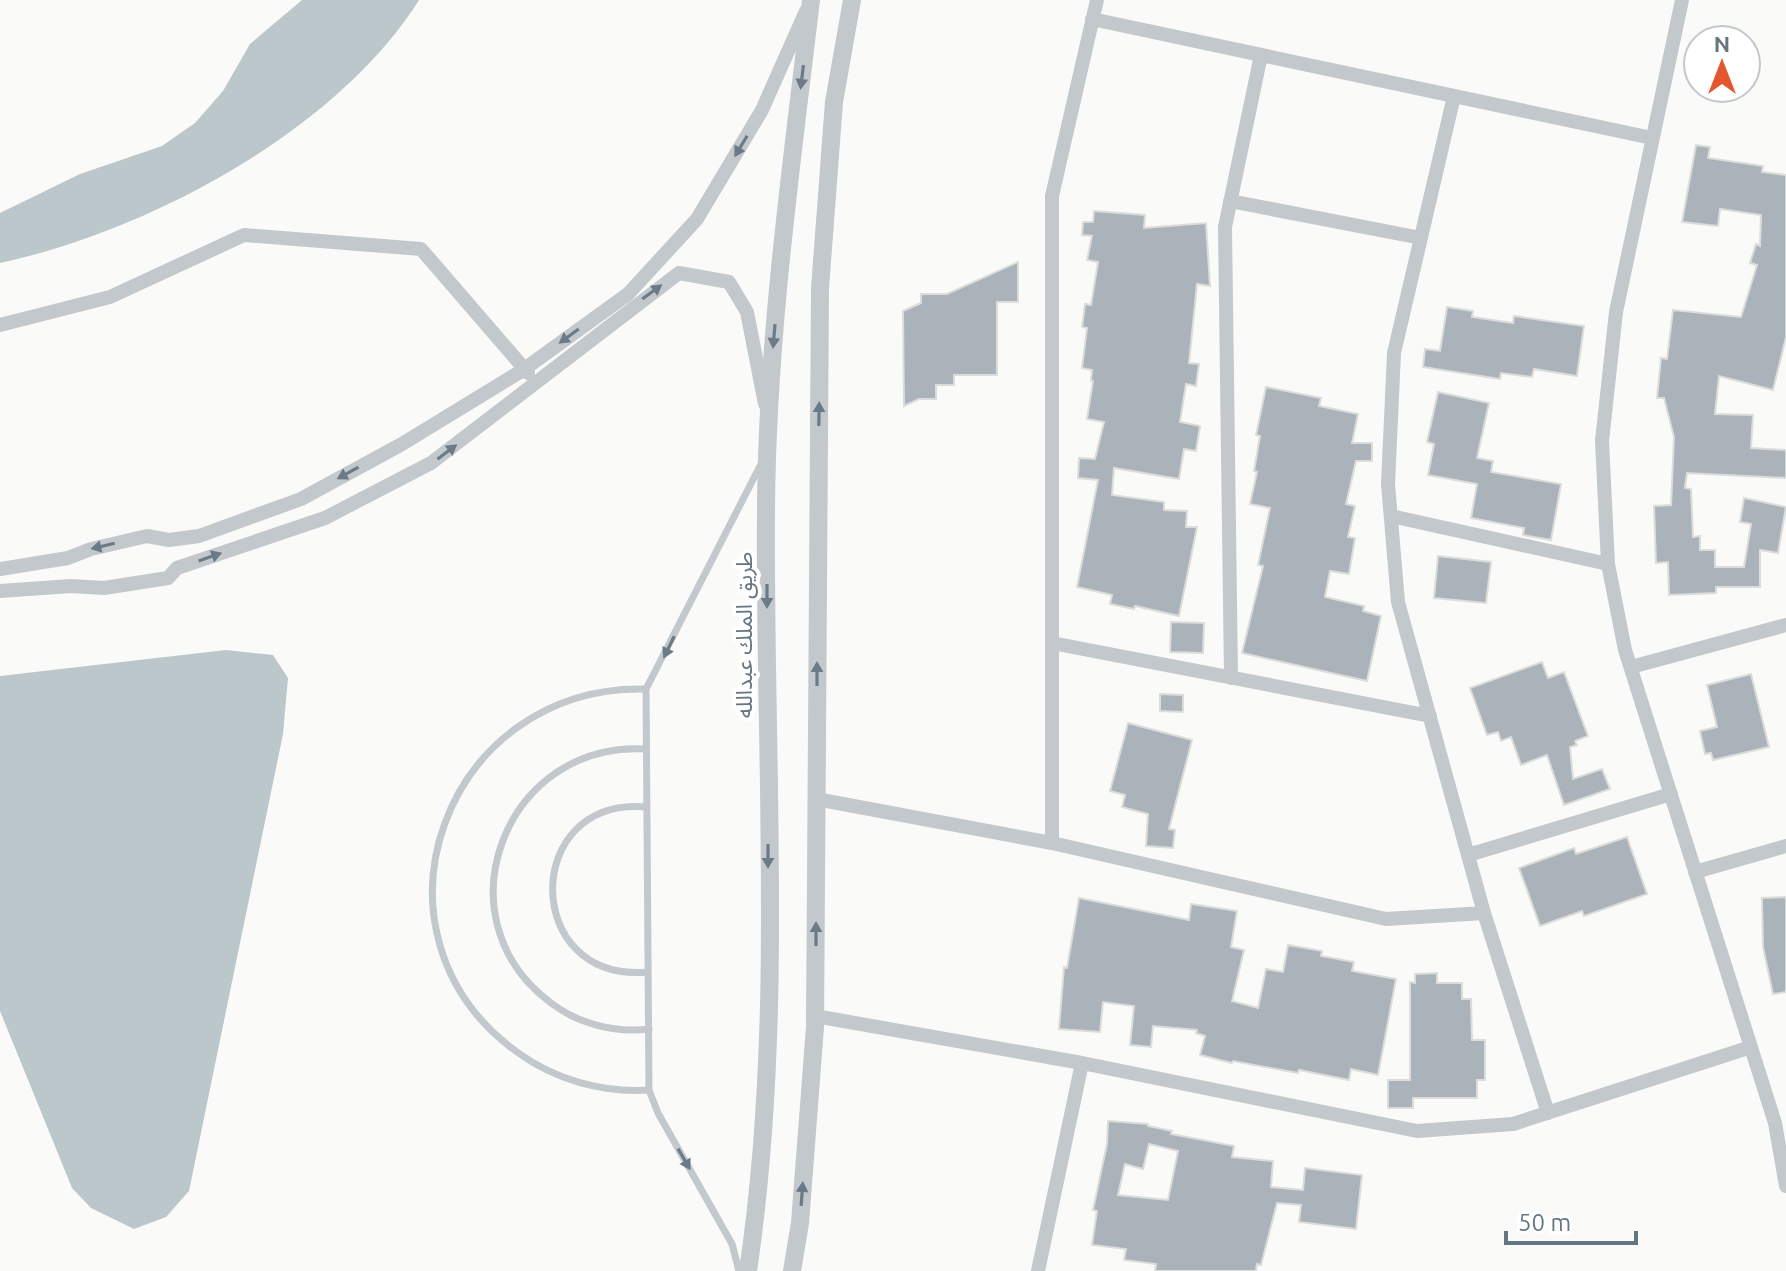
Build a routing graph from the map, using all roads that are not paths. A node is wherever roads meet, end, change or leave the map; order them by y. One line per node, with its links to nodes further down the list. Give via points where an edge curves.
1 (811, 0): 12 (street, one-way to 12, via 762,110 697,219 628,294); 15 (street, طريق الملك عبدالله, one-way to 15)
2 (852, 0): 31 (street, one-way to 2, via 820,288 834,102)
3 (1097, 0): 5 (street)
4 (1682, 0): 8 (street)
5 (1092, 19): 6 (street); 24 (street, via 1052,196)
6 (1261, 55): 7 (street); 9 (street)
7 (1454, 96): 8 (street); 10 (street)
8 (1652, 138): 19 (street, via 1616,312 1603,426)
9 (1230, 201): 10 (street); 26 (street, via 1225,227)
10 (1421, 238): 17 (street, via 1394,353)
11 (0, 325): 13 (street, via 110,297 244,235 421,249)
12 (537, 359): 13 (street); 14 (street)
13 (523, 370): 14 (street); 18 (street, one-way to 18, via 301,499 199,536)
14 (540, 381): 15 (street, one-way to 15, via 679,273 729,282 747,312); 20 (street, one-way to 14, via 338,511 431,463)
15 (768, 421): 16 (street, طريق الملك عبدالله)
16 (767, 453): 27 (lane, one-way to 27); 48 (street, طريق الملك عبدالله, one-way to 48, via 770,1031)
17 (1391, 516): 19 (street); 28 (street, via 1398,602)
18 (169, 540): 20 (street); 21 (street, one-way to 21, via 147,536 68,558)
19 (1608, 564): 25 (street)
20 (177, 568): 22 (street, via 168,578 137,585)
21 (0, 569)
22 (0, 591)
23 (1786, 625): 25 (street)
24 (1052, 643): 26 (street); 33 (street)
25 (1631, 667): 30 (street)
26 (1231, 678): 28 (street)
27 (646, 689): 29 (lane); 43 (lane, via 576,697 501,739 450,808 437,849 433,892 435,921 452,975 484,1023 505,1043 528,1060 581,1083)
28 (1430, 716): 35 (street)
29 (646, 749): 32 (lane); 40 (lane, via 593,755 541,784 505,832 493,891 507,950 544,997 597,1025)
30 (1671, 794): 35 (street); 36 (street)
31 (816, 799): 33 (street); 39 (street, one-way to 31)
32 (647, 807): 38 (lane); 38 (lane, via 610,809 579,827 558,856 551,891 559,925 581,953 612,970)
33 (1052, 843): 37 (street, via 1386,919)
34 (1786, 846): 36 (street)
35 (1468, 855): 37 (street)
36 (1695, 872): 41 (street)
37 (1484, 913): 44 (street)
38 (648, 972): 40 (lane)
39 (815, 1016): 42 (street); 49 (street, one-way to 39)
40 (649, 1029): 43 (lane)
41 (1751, 1047): 44 (street); 45 (street, via 1775,1123)
42 (1082, 1063): 44 (street, via 1417,1131 1513,1124); 46 (street)
43 (649, 1090): 47 (lane, one-way to 47, via 732,1244)
44 (1548, 1113)
45 (1786, 1186)
46 (1038, 1269): 50 (street)
47 (739, 1271)
48 (748, 1271)
49 (792, 1271)
50 (1054, 1271)

